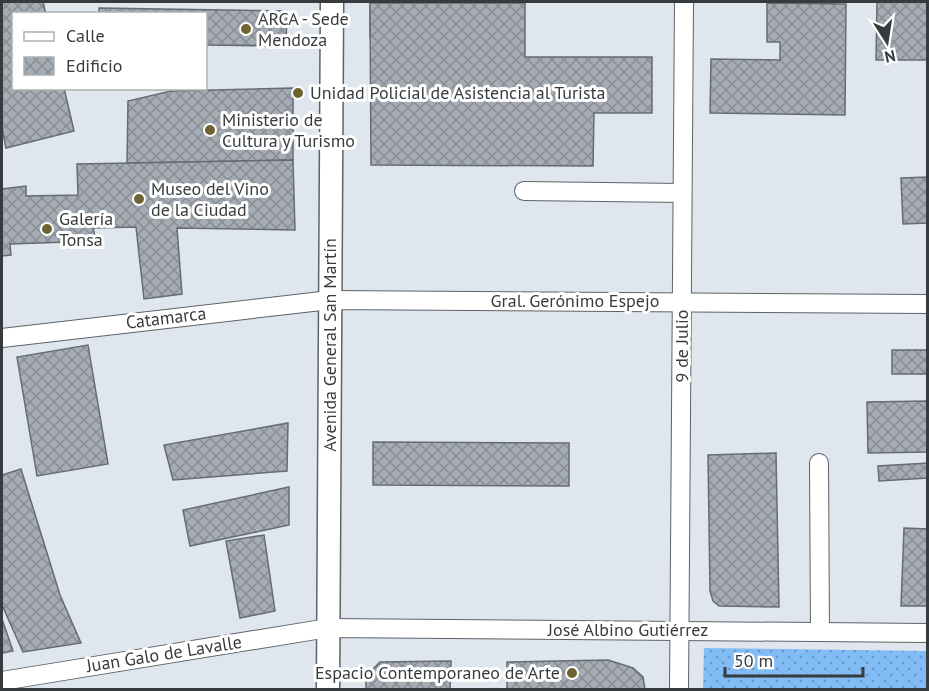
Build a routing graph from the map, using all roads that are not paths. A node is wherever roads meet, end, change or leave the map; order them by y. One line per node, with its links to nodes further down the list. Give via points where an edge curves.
1 (332, 2): 5 (main road, Avenida General San Martín)
2 (684, 2): 4 (street, 9 de Julio)
3 (524, 190): 4 (street)
4 (682, 193): 6 (street, 9 de Julio)
5 (330, 300): 6 (street, Gral. Gerónimo Espejo); 8 (street, Catamarca); 10 (main road, Avenida General San Martín)
6 (682, 302): 7 (street, Gral. Gerónimo Espejo); 11 (street, 9 de Julio)
7 (927, 304)
8 (2, 338)
9 (819, 463): 12 (street)
10 (328, 628): 11 (street, José Albino Gutiérrez); 14 (street, Juan Galo de Lavalle); 15 (main road, Avenida General San Martín)
11 (680, 631): 12 (street, José Albino Gutiérrez); 16 (street, 9 de Julio)
12 (820, 632): 13 (street, José Albino Gutiérrez)
13 (927, 633)
14 (2, 681)
15 (328, 690)
16 (679, 690)

